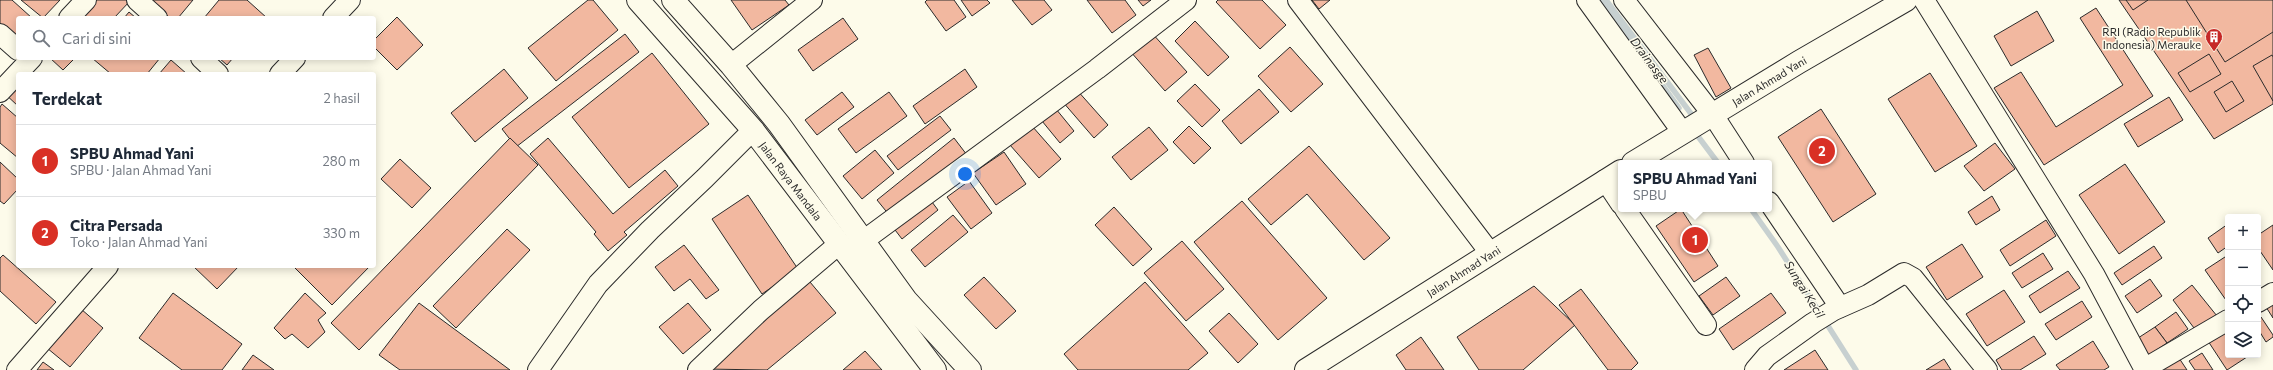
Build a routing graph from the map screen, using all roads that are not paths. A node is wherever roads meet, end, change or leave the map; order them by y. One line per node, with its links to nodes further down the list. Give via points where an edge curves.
1 (86, 0): 13 (street)
2 (137, 0): 14 (street)
3 (350, 0): 15 (street)
4 (638, 0): 26 (highway, Jalan Raya Mandala)
5 (673, 0): 21 (highway, Jalan Raya Mandala)
6 (812, 0): 21 (street)
7 (1186, 0): 34 (street, via 1097,69)
8 (1298, 0): 36 (street)
9 (1587, 0): 27 (street)
10 (1624, 0): 25 (street)
11 (1906, 0): 25 (highway, Jalan Ahmad Yani)
12 (1924, 0): 43 (street, via 2094,274)
13 (71, 16)
14 (155, 16)
15 (335, 16)
16 (0, 34): 17 (street)
17 (16, 48)
18 (25, 60): 24 (street)
19 (203, 60): 22 (street)
20 (293, 60): 23 (street)
21 (732, 65): 34 (highway, Jalan Raya Mandala, via 780,124)
22 (216, 72)
23 (282, 72)
24 (0, 92)
25 (1710, 117): 27 (highway, Jalan Ahmad Yani); 29 (street)
26 (752, 130): 35 (highway, Jalan Raya Mandala); 45 (street, via 598,284)
27 (1686, 131): 28 (highway, Jalan Ahmad Yani)
28 (1638, 160)
29 (1742, 160)
30 (1613, 176): 31 (street); 36 (highway, Jalan Ahmad Yani)
31 (1618, 194)
32 (1772, 207): 40 (street)
33 (1627, 212): 42 (street)
34 (863, 241): 48 (highway, Jalan Raya Mandala, via 906,300)
35 (839, 244): 46 (street, via 761,310); 47 (highway, Jalan Raya Mandala)
36 (1491, 254): 49 (highway, Jalan Ahmad Yani)
37 (106, 268): 44 (street)
38 (2273, 293): 39 (street)
39 (2261, 300)
40 (1837, 309): 50 (street, via 1767,356); 51 (street, via 1868,296 1901,274 1909,275)
41 (2225, 322): 43 (street)
42 (1706, 325)
43 (2145, 369)
44 (17, 370)
45 (538, 370)
46 (698, 370)
47 (935, 370)
48 (970, 370)
49 (1306, 370)
50 (1755, 370)
51 (1987, 370)

